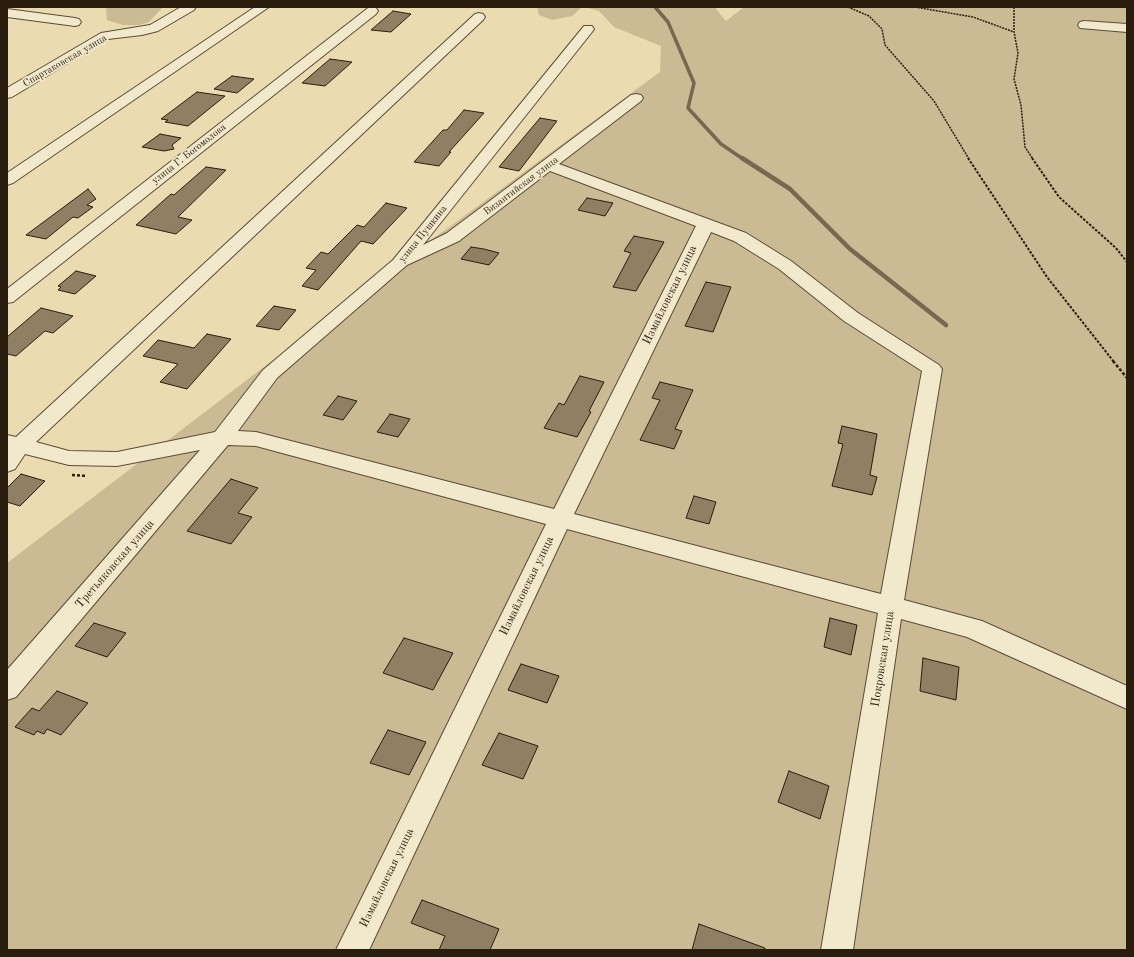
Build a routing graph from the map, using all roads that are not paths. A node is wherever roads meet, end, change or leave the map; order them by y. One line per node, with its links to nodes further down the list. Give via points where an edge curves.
1 (190, 7): 10 (street, Спартаковская улица, via 154,28 105,36)
2 (263, 7): 13 (street)
3 (372, 11): 16 (street, улица Г. Богомолова)
4 (10, 15): 6 (street)
5 (479, 17): 18 (street)
6 (75, 22)
7 (1084, 25): 8 (street)
8 (1127, 28)
9 (588, 29): 15 (street, улица Пушкина)
10 (7, 94)
11 (636, 98): 12 (street, Византийская улица)
12 (548, 165): 14 (street); 15 (street, Византийская улица, via 453,237)
13 (7, 180)
14 (706, 224): 20 (street, Измайловская улица); 21 (street, Покровская улица, via 740,237 786,265 851,317 932,369)
15 (400, 264): 17 (street, улица Пушкина, via 270,374)
16 (7, 298)
17 (222, 438): 18 (street, via 116,459 69,458); 20 (street, via 256,439); 22 (street, Третьяковская улица)
18 (14, 444): 19 (street)
19 (7, 464)
20 (560, 519): 21 (street); 24 (street, Измайловская улица)
21 (892, 606): 23 (street, via 973,628); 25 (street, Покровская улица)
22 (7, 689)
23 (1127, 698)
24 (352, 950)
25 (837, 950)

